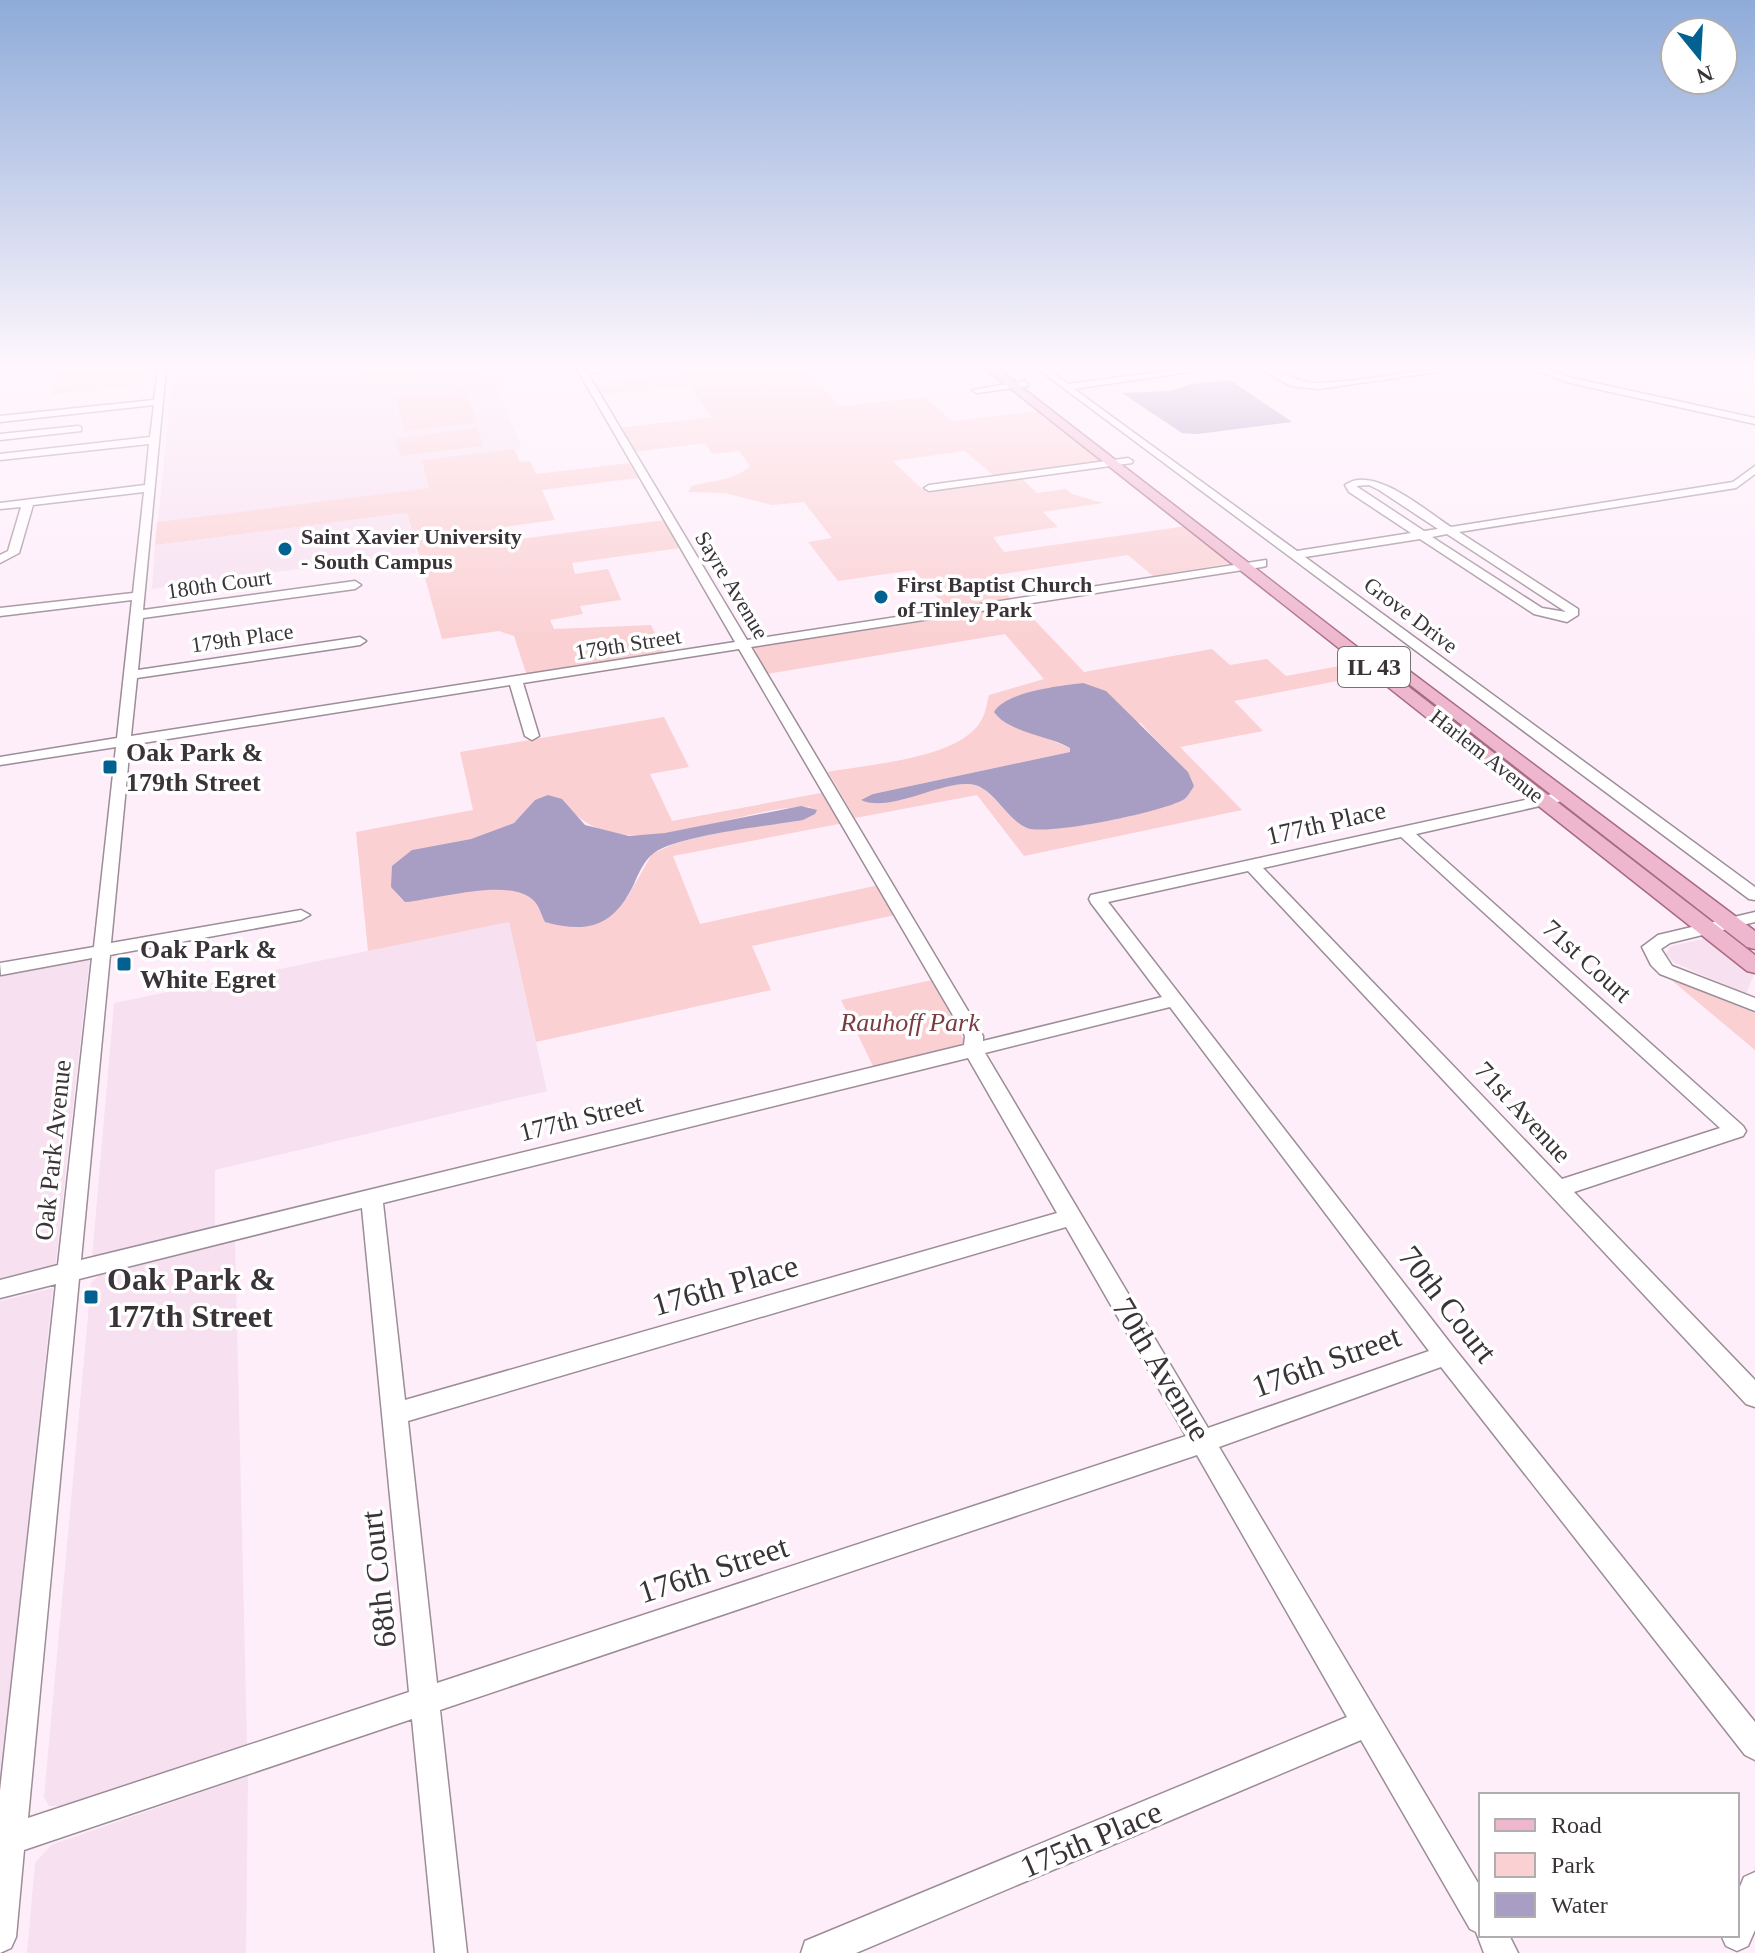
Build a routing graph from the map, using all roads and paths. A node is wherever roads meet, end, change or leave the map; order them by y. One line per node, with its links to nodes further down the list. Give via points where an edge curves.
1 (152, 460): 7 (street, Oak Park Avenue)
2 (635, 460): 20 (street, Sayre Avenue)
3 (1118, 460): 5 (main road, Harlem Avenue / IL 43)
4 (1166, 460): 13 (street, Grove Drive)
5 (1120, 462): 8 (street); 15 (main road, Harlem Avenue / IL 43)
6 (1755, 469): 11 (street, via 1736,485)
7 (149, 488): 9 (street); 17 (street, Oak Park Avenue)
8 (929, 488)
9 (28, 503): 10 (street); 14 (street, via 13,553)
10 (0, 506)
11 (1451, 531): 12 (street); 12 (street, via 1371,482 1350,485); 12 (street, via 1574,612 1567,618 1538,611)
12 (1421, 535): 13 (street)
13 (1296, 555): 33 (street, Grove Drive)
14 (0, 559)
15 (1253, 564): 20 (street, 179th Street); 23 (main road, Harlem Avenue / IL 43); 24 (main road, Harlem Avenue / IL 43)
16 (355, 585): 17 (street, 180th Court)
17 (137, 606): 18 (street, 180th Court); 21 (street, Oak Park Avenue)
18 (0, 612)
19 (360, 641): 21 (street, 179th Place)
20 (744, 646): 22 (street, 179th Street); 30 (street, Sayre Avenue)
21 (130, 675): 26 (street, Oak Park Avenue)
22 (516, 681): 25 (street); 26 (street, 179th Street)
23 (1433, 694): 24 (main road); 28 (main road, Harlem Avenue / IL 43)
24 (1413, 698): 29 (main road, Harlem Avenue / IL 43)
25 (532, 736)
26 (123, 743): 27 (street, 179th Street); 40 (street, Oak Park Avenue)
27 (0, 761)
28 (1566, 796): 29 (street, 177th Place); 37 (main road, Harlem Avenue / IL 43)
29 (1544, 800): 31 (street, 177th Place); 38 (main road, Harlem Avenue / IL 43)
30 (849, 820): 45 (street, 70th Avenue, via 974,1036)
31 (1404, 831): 32 (street, 177th Place); 46 (street, 71st Court, via 1736,1131)
32 (1251, 865): 34 (street, 177th Place); 46 (street, 71st Avenue)
33 (1755, 895)
34 (1097, 899): 43 (street, 70th Court)
35 (301, 915): 40 (street)
36 (1755, 917): 37 (street)
37 (1730, 923): 38 (street); 39 (main road, Harlem Avenue / IL 43)
38 (1707, 929): 41 (main road, Harlem Avenue / IL 43); 44 (street, via 1664,939 1651,947 1652,953 1666,970)
39 (1755, 942)
40 (101, 953): 42 (street); 49 (street, Oak Park Avenue)
41 (1755, 966)
42 (1, 969)
43 (1175, 1000): 45 (street, 177th Street); 51 (street, 70th Court)
44 (1755, 1005)
45 (973, 1050): 47 (street, 177th Street); 48 (street, 70th Avenue)
46 (1557, 1189): 52 (street, 71st Avenue)
47 (372, 1198): 49 (street, 177th Street); 53 (street, 68th Court)
48 (1072, 1217): 53 (street, 176th Place); 54 (street, 70th Avenue)
49 (69, 1273): 50 (street, 177th Street); 58 (street, Oak Park Avenue)
50 (0, 1289)
51 (1446, 1355): 54 (street, 176th Street); 57 (street, 70th Court)
52 (1755, 1396)
53 (395, 1414): 55 (street, 68th Court)
54 (1204, 1441): 55 (street, 176th Street); 56 (street, 70th Avenue)
55 (424, 1702): 58 (street, 176th Street); 63 (street, 68th Court)
56 (1365, 1724): 60 (street, 70th Avenue); 64 (street, 175th Place)
57 (1755, 1745)
58 (5, 1842): 62 (street, Oak Park Avenue)
59 (1755, 1888): 61 (street)
60 (1479, 1915)
61 (1739, 1930)
62 (0, 1937)
63 (451, 1953)
64 (817, 1953)

